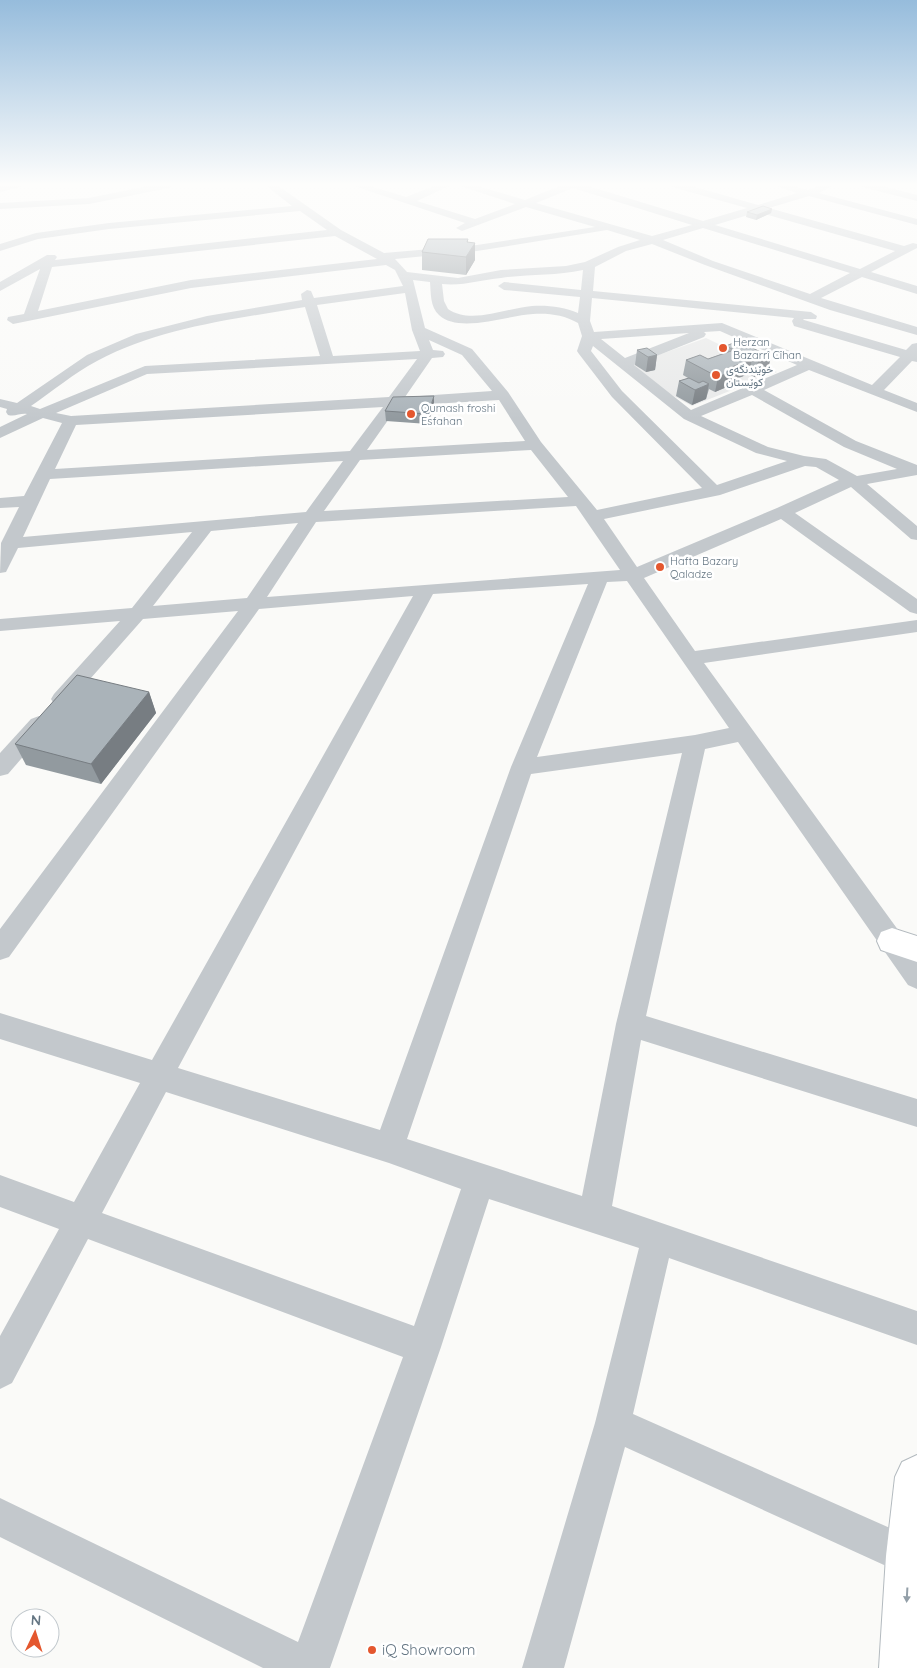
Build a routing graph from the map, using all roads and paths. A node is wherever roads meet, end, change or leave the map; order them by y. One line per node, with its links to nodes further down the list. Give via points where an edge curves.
1 (44, 262): 23 (street)
2 (43, 263): 16 (street)
3 (174, 263): 15 (street)
4 (356, 263): 15 (street)
5 (390, 263): 13 (street)
6 (593, 263): 10 (street)
7 (709, 263): 20 (street)
8 (828, 263): 11 (street)
9 (880, 263): 11 (street)
10 (589, 265): 14 (street); 18 (street)
11 (861, 273): 17 (street); 20 (street)
12 (436, 279): 13 (street); 14 (street); 25 (street, via 439,306 450,317 474,318 544,310 566,312)
13 (408, 282): 19 (street); 28 (street)
14 (458, 282): 18 (street)
15 (191, 284): 23 (street)
16 (0, 287)
17 (917, 290)
18 (585, 294): 21 (street); 25 (street)
19 (309, 298): 33 (street, via 207,310 116,334); 36 (street); 46 (street, via 141,337 92,358)
20 (812, 298): 22 (street)
21 (704, 305): 24 (street); 26 (street)
22 (834, 307): 24 (street); 29 (street)
23 (32, 313): 27 (street, via 11,315)
24 (811, 316): 35 (street, via 798,321)
25 (584, 321): 30 (street)
26 (704, 329): 30 (street); 31 (street); 37 (street); 39 (street, via 722,327)
27 (0, 330)
28 (419, 330): 32 (street); 34 (street)
29 (917, 331)
30 (589, 336): 37 (street); 60 (street, via 584,351 617,394)
31 (738, 349)
32 (467, 352): 34 (street); 44 (street)
33 (76, 353)
34 (428, 354): 36 (street); 45 (street)
35 (914, 354): 43 (street)
36 (328, 360): 48 (street, via 145,370)
37 (622, 364): 49 (street)
38 (772, 365): 41 (street)
39 (809, 365): 41 (street); 43 (street)
40 (51, 370): 46 (street)
41 (789, 374): 42 (street)
42 (752, 389): 49 (street); 53 (street)
43 (874, 392): 47 (street)
44 (502, 395): 45 (street); 54 (street)
45 (394, 402): 51 (street); 55 (street)
46 (7, 406): 48 (street); 50 (street)
47 (917, 408)
48 (42, 413): 51 (street); 52 (street)
49 (689, 416): 56 (street, via 762,450)
50 (0, 419)
51 (71, 421): 58 (street)
52 (0, 433)
53 (850, 444): 56 (street); 57 (street)
54 (535, 445): 55 (street); 62 (street)
55 (356, 455): 58 (street); 66 (street)
56 (812, 461): 59 (street); 60 (street)
57 (916, 470): 59 (street)
58 (44, 474): 61 (street)
59 (855, 482): 64 (street, via 841,484); 68 (street)
60 (714, 491): 65 (street)
61 (30, 501): 63 (street); 69 (street)
62 (579, 501): 65 (street); 66 (street)
63 (0, 503)
64 (783, 512): 71 (street); 75 (street)
65 (593, 516): 71 (street)
66 (311, 517): 67 (street); 74 (street)
67 (207, 525): 69 (street); 76 (street)
68 (917, 535)
69 (10, 543): 70 (street)
70 (0, 568)
71 (634, 575): 72 (street); 80 (street)
72 (600, 578): 73 (street); 83 (street)
73 (426, 589): 74 (street); 90 (street)
74 (252, 604): 76 (street); 86 (street)
75 (917, 608)
76 (137, 614): 77 (street); 84 (street)
77 (9, 624): 79 (street)
78 (917, 626): 80 (street)
79 (0, 640)
80 (692, 658): 81 (street)
81 (744, 733): 82 (street); 85 (street)
82 (695, 743): 83 (street); 88 (street)
83 (522, 766): 92 (street)
84 (0, 768)
85 (904, 945): 87 (street)
86 (0, 949)
87 (917, 977)
88 (630, 1024): 91 (street); 95 (street)
89 (0, 1026): 90 (street)
90 (159, 1076): 92 (street); 96 (street)
91 (917, 1113)
92 (389, 1148): 93 (street)
93 (480, 1180): 95 (street); 99 (street)
94 (0, 1191): 96 (street)
95 (594, 1216): 97 (street)
96 (81, 1220): 99 (street); 100 (street)
97 (657, 1239): 98 (street); 101 (street)
98 (917, 1328)
99 (424, 1347): 105 (street)
100 (0, 1371)
101 (613, 1423): 104 (street); 106 (street)
102 (917, 1477): 104 (street)
103 (0, 1517): 105 (street)
104 (909, 1556): 107 (street, one-way to 107)
105 (308, 1668)
106 (543, 1668)
107 (903, 1668)

